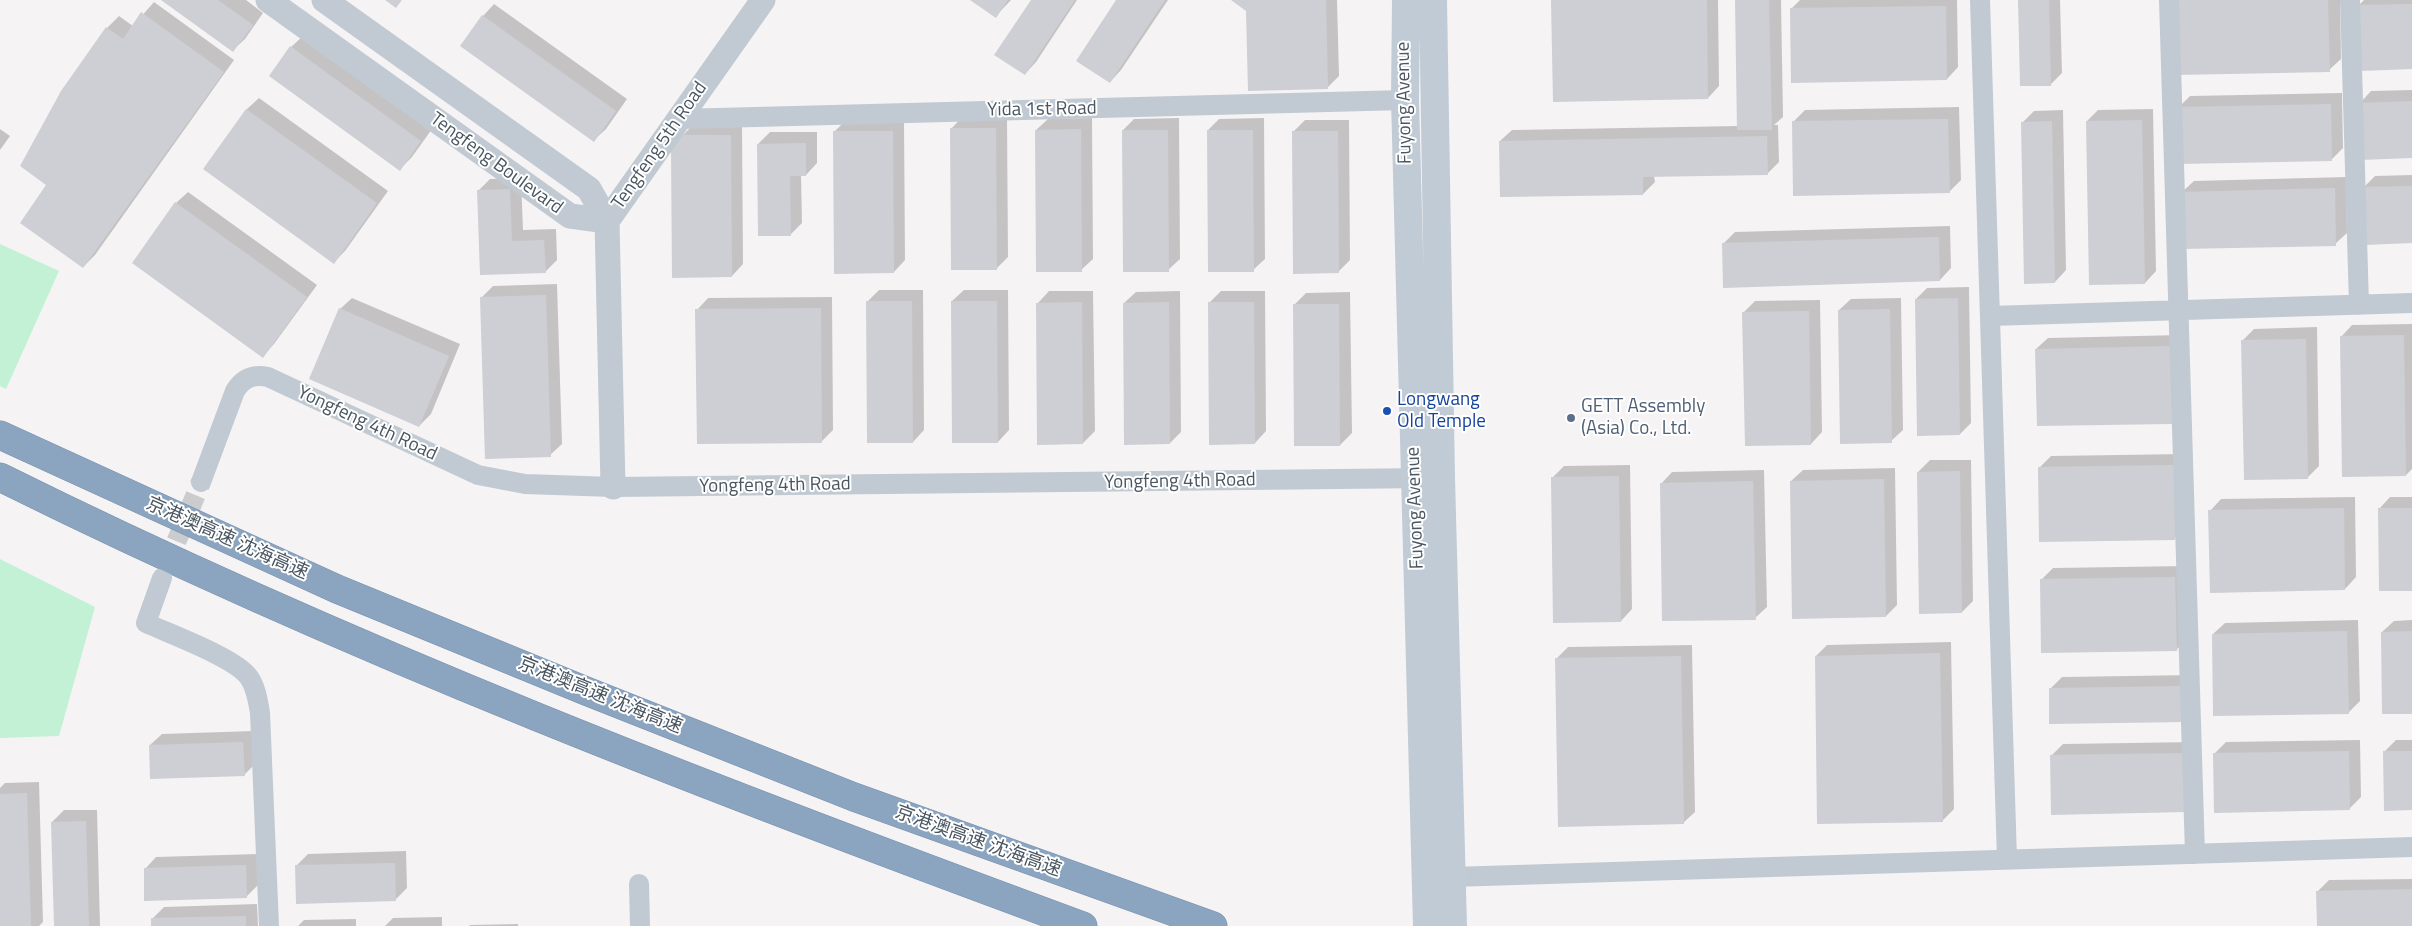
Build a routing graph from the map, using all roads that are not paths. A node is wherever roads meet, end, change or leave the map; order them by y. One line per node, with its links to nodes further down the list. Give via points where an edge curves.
1 (268, 0): 13 (street, Tengfeng Boulevard, via 570,216)
2 (324, 0): 13 (street, Tengfeng Boulevard, via 589,189)
3 (763, 0): 12 (street, Tengfeng 5th Road)
4 (1399, 0): 10 (main road)
5 (1406, 0): 10 (main road, Fuyong Avenue)
6 (1433, 0): 20 (main road, Fuyong Avenue)
7 (1980, 0): 17 (street)
8 (2169, 0): 16 (street)
9 (2350, 0): 15 (street)
10 (1404, 27): 11 (main road, Fuyong Avenue)
11 (1405, 100): 12 (street, Yida 1st Road); 20 (main road, Fuyong Avenue)
12 (679, 119): 13 (street, Tengfeng 5th Road)
13 (607, 221): 22 (street, Tengfeng 5th Road)
14 (2412, 303): 15 (street)
15 (2359, 305): 16 (street)
16 (2178, 310): 17 (street); 25 (street)
17 (1990, 316): 26 (street)
18 (0, 435): 32 (highway, 京港澳高速 沈海高速, via 337,589 596,695 854,797)
19 (0, 477): 31 (highway, via 91,522 321,626 571,731 841,837)
20 (1428, 478): 22 (street, Yongfeng 4th Road); 27 (main road, Fuyong Avenue); 33 (main road, Fuyong Avenue)
21 (201, 482): 22 (street, Yongfeng 4th Road, via 235,391 240,382 258,375 478,475 525,484)
22 (613, 487)
23 (162, 578): 29 (street, via 146,623 232,663 248,676 256,691 260,713)
24 (2412, 847): 25 (street)
25 (2195, 854): 26 (street)
26 (2007, 860): 27 (street)
27 (1452, 877): 34 (main road, Fuyong Avenue)
28 (639, 884): 30 (street)
29 (269, 926)
30 (640, 926)
31 (1083, 926)
32 (1213, 926)
33 (1427, 926)
34 (1453, 926)

